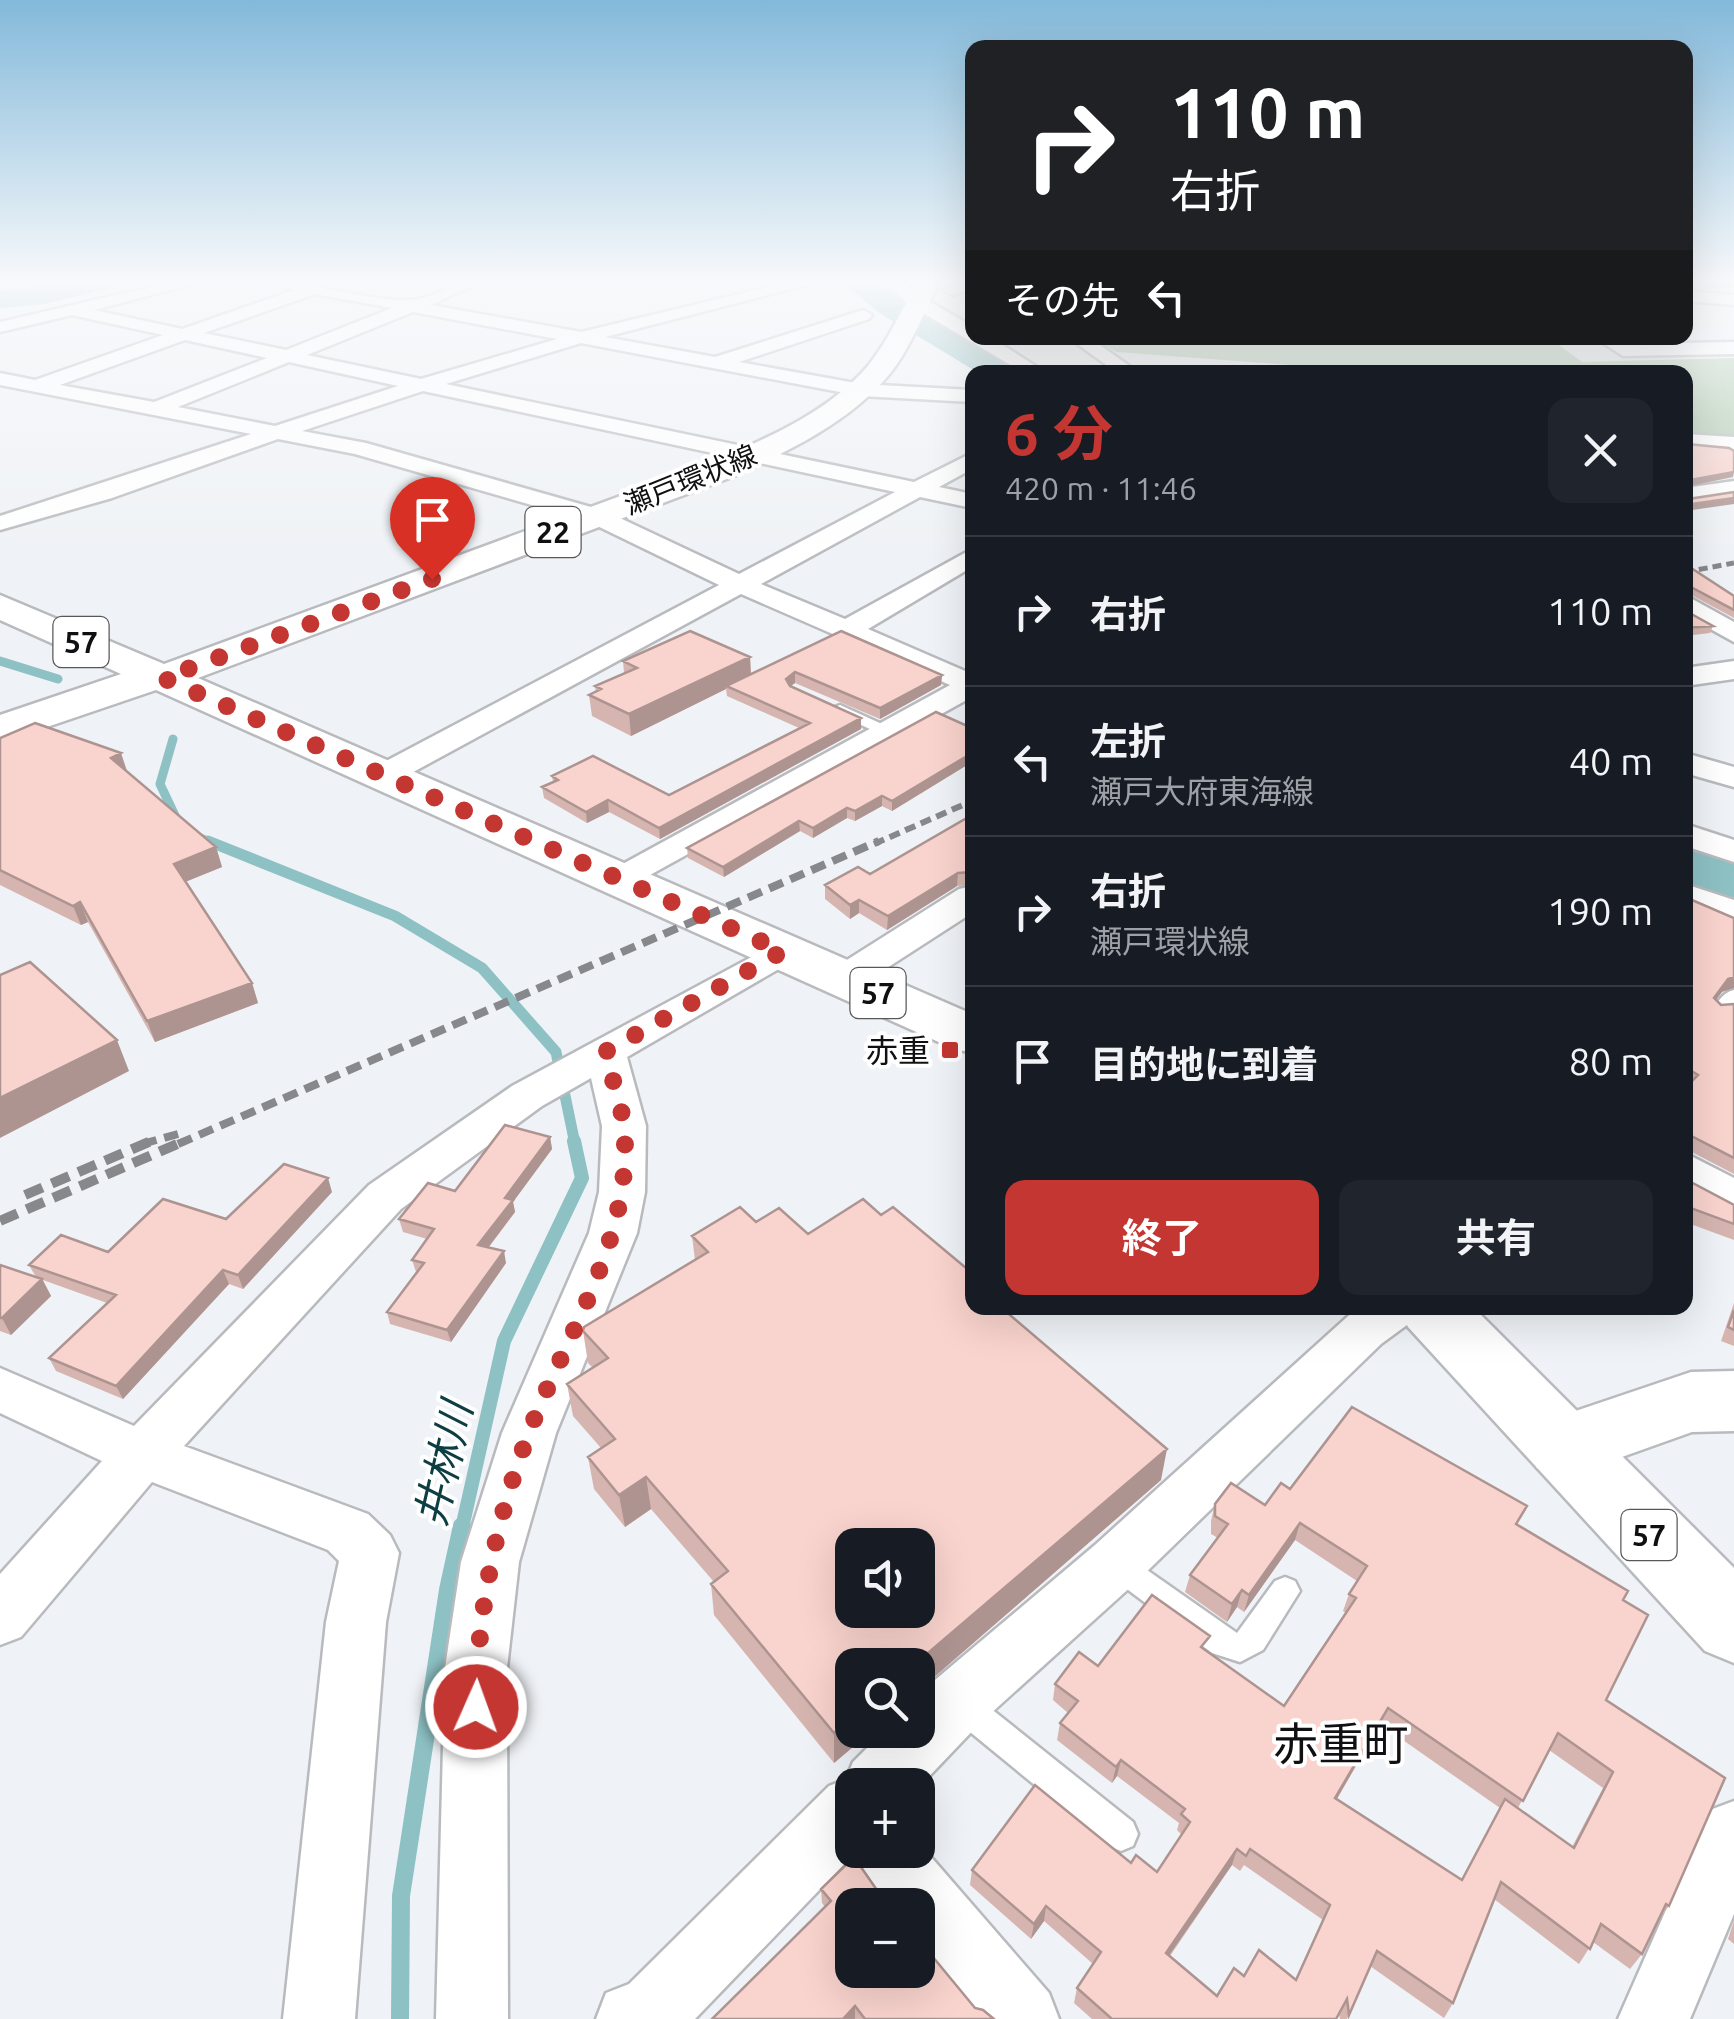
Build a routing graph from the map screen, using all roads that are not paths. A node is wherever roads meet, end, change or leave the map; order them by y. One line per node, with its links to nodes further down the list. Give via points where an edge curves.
1 (68, 375): 9 (street)
2 (237, 375): 13 (street)
3 (385, 375): 8 (street)
4 (463, 375): 8 (street)
5 (786, 375): 10 (street)
6 (874, 375): 10 (main road, 瀬戸環状線 / 22)
7 (0, 379): 9 (street)
8 (430, 385): 14 (street); 17 (street)
9 (32, 388): 12 (street); 13 (street)
10 (861, 390): 11 (street); 17 (main road, 瀬戸環状線 / 22, via 813,425)
11 (965, 396)
12 (0, 400)
13 (153, 410): 14 (street)
14 (276, 432): 23 (street); 24 (street, via 56,510)
15 (1693, 441): 16 (street)
16 (1734, 444)
17 (753, 454): 20 (street); 23 (main road, 瀬戸環状線 / 22)
18 (965, 464): 20 (street)
19 (1734, 488): 21 (street)
20 (920, 489): 22 (street); 26 (street)
21 (1693, 494)
22 (965, 499)
23 (596, 516): 26 (street); 33 (main road, 瀬戸環状線 / 22)
24 (0, 523)
25 (965, 560): 29 (street)
26 (741, 584): 29 (street); 41 (street)
27 (0, 606): 33 (main road, 57)
28 (1693, 608): 30 (street)
29 (850, 628): 34 (street)
30 (1734, 634)
31 (1734, 670): 32 (street)
32 (1693, 676)
33 (163, 678): 37 (main road, 瀬戸環状線 / 22, via 114,688); 39 (main road, 瀬戸環状線 / 22); 41 (main road, 57)
34 (965, 682)
35 (965, 689): 38 (street)
36 (816, 698): 38 (lane)
37 (0, 730)
38 (888, 732): 45 (street)
39 (0, 746)
40 (1693, 765): 42 (street)
41 (382, 776): 45 (main road, 57)
42 (1734, 777)
43 (1693, 837): 44 (street)
44 (1734, 852)
45 (621, 880): 49 (main road, 57)
46 (1693, 898): 48 (street)
47 (965, 901): 50 (street)
48 (1734, 913)
49 (783, 951): 50 (main road, 57); 52 (street)
50 (845, 978): 51 (main road, 57)
51 (965, 1031)
52 (605, 1052): 60 (street, via 527,1096 385,1197); 72 (street, via 624,1126 613,1234 529,1433 490,1562 476,1668)
53 (1693, 1174): 54 (street)
54 (1734, 1200)
55 (1383, 1315): 61 (street)
56 (1439, 1315): 59 (main road, 57)
57 (0, 1389): 60 (street)
58 (1734, 1400): 59 (main road, via 1691,1402)
59 (1564, 1446): 64 (main road, 57)
60 (142, 1454): 63 (street); 71 (street, via 348,1532 370,1553 356,1622)
61 (1115, 1564): 62 (lane, via 1223,1643 1240,1648); 65 (street)
62 (1285, 1591)
63 (0, 1617)
64 (1734, 1624)
65 (957, 1702): 66 (street); 67 (lane)
66 (902, 1768)
67 (1122, 1834)
68 (1734, 1834): 75 (street)
69 (835, 1840): 73 (street, via 653,2010)
70 (904, 1868): 74 (street)
71 (319, 2019)
72 (472, 2019)
73 (632, 2019)
74 (1024, 2019)
75 (1654, 2019)

